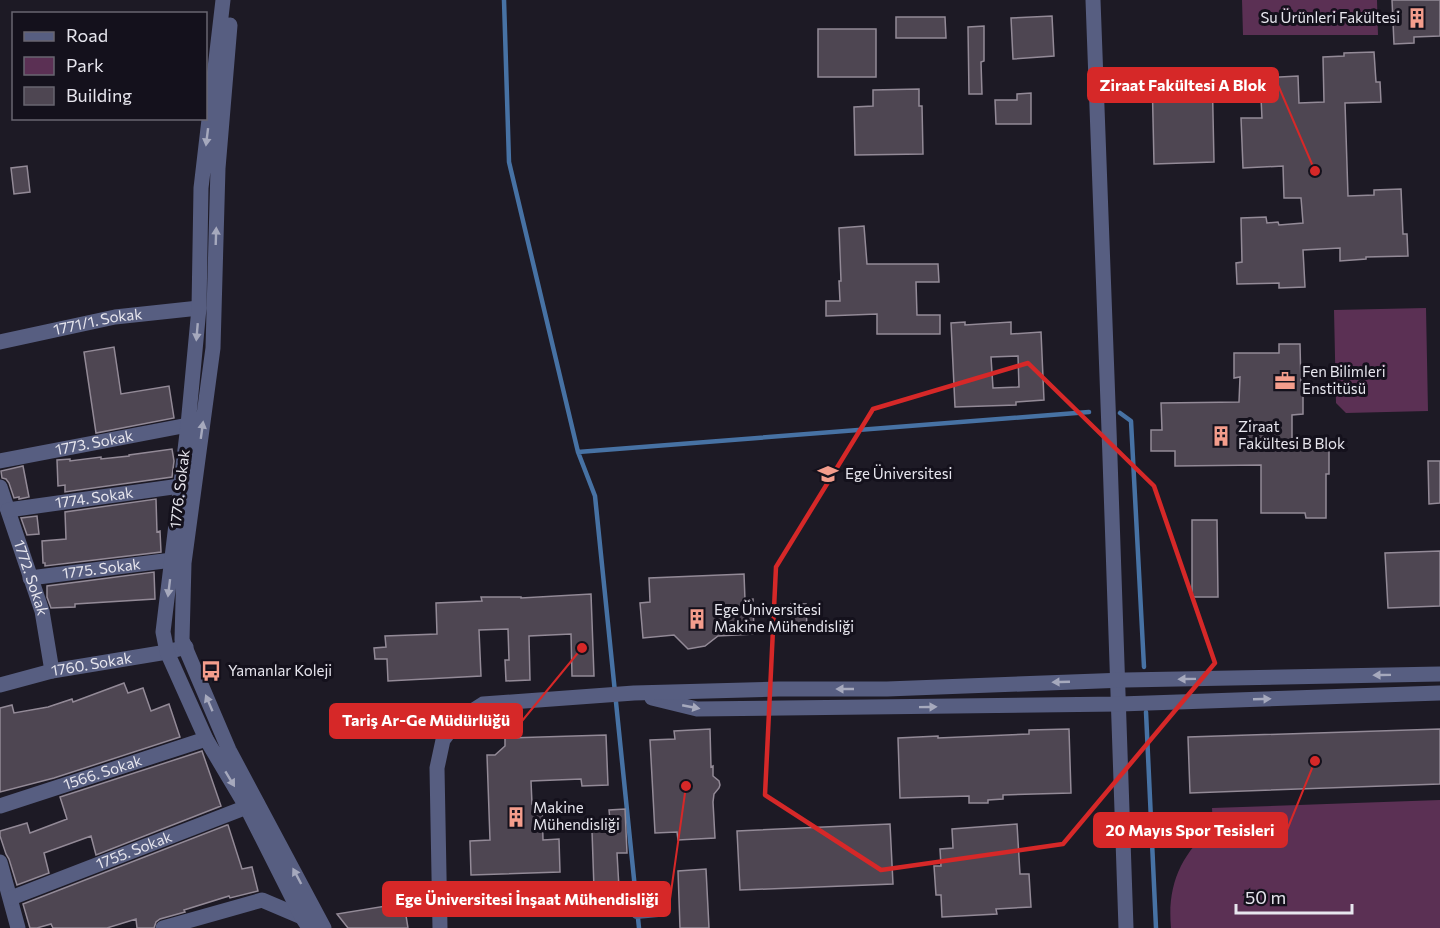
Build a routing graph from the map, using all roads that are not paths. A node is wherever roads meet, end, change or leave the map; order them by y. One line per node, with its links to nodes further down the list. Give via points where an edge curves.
1 (223, 0): 3 (street, 1776. Sokak)
2 (1093, 0): 17 (street)
3 (228, 11): 4 (street, 1776. Sokak, one-way to 4, via 201,189); 13 (street, 1776. Sokak, one-way to 3, via 182,640 184,563 213,348 218,168)
4 (199, 308): 5 (street, 1771/1. Sokak, via 116,317); 6 (street, 1776. Sokak, one-way to 6)
5 (0, 342)
6 (188, 425): 7 (street, 1773. Sokak); 8 (street, 1776. Sokak)
7 (0, 461)
8 (180, 486): 10 (street, 1774. Sokak); 11 (street, 1776. Sokak)
9 (0, 487): 10 (street, 1772. Sokak)
10 (8, 510): 12 (street, 1772. Sokak)
11 (172, 560): 12 (street, 1775. Sokak); 14 (street, 1776. Sokak, one-way to 14, via 163,632)
12 (30, 578): 15 (street, 1772. Sokak, via 42,611)
13 (186, 647): 14 (street, 1760. Sokak); 28 (street, 1776. Sokak, one-way to 13)
14 (167, 652): 15 (street, 1760. Sokak); 26 (street, 1776. Sokak)
15 (52, 671): 18 (street, 1760. Sokak)
16 (1440, 674): 17 (street, one-way to 17)
17 (1119, 680): 19 (street, one-way to 19); 23 (street)
18 (0, 685)
19 (887, 689): 20 (street, one-way to 20); 24 (street)
20 (802, 690): 22 (street); 25 (street)
21 (1440, 693): 23 (street, one-way to 21)
22 (624, 694): 25 (street, one-way to 25, via 697,709); 37 (street, via 483,704 458,720 442,740 437,768)
23 (1120, 704): 24 (street, one-way to 23); 38 (street)
24 (888, 707): 25 (street)
25 (802, 708)
26 (206, 739): 27 (street, 1566. Sokak); 28 (street, 1776. Sokak, one-way to 28)
27 (0, 806)
28 (252, 806): 30 (street, 1755. Sokak); 34 (street, 1776. Sokak)
29 (0, 862): 30 (street)
30 (10, 898): 35 (street)
31 (658, 911): 32 (street)
32 (638, 913)
33 (202, 923): 34 (street, via 262,900); 36 (street)
34 (314, 923)
35 (18, 928)
36 (163, 928)
37 (440, 928)
38 (1126, 928)

